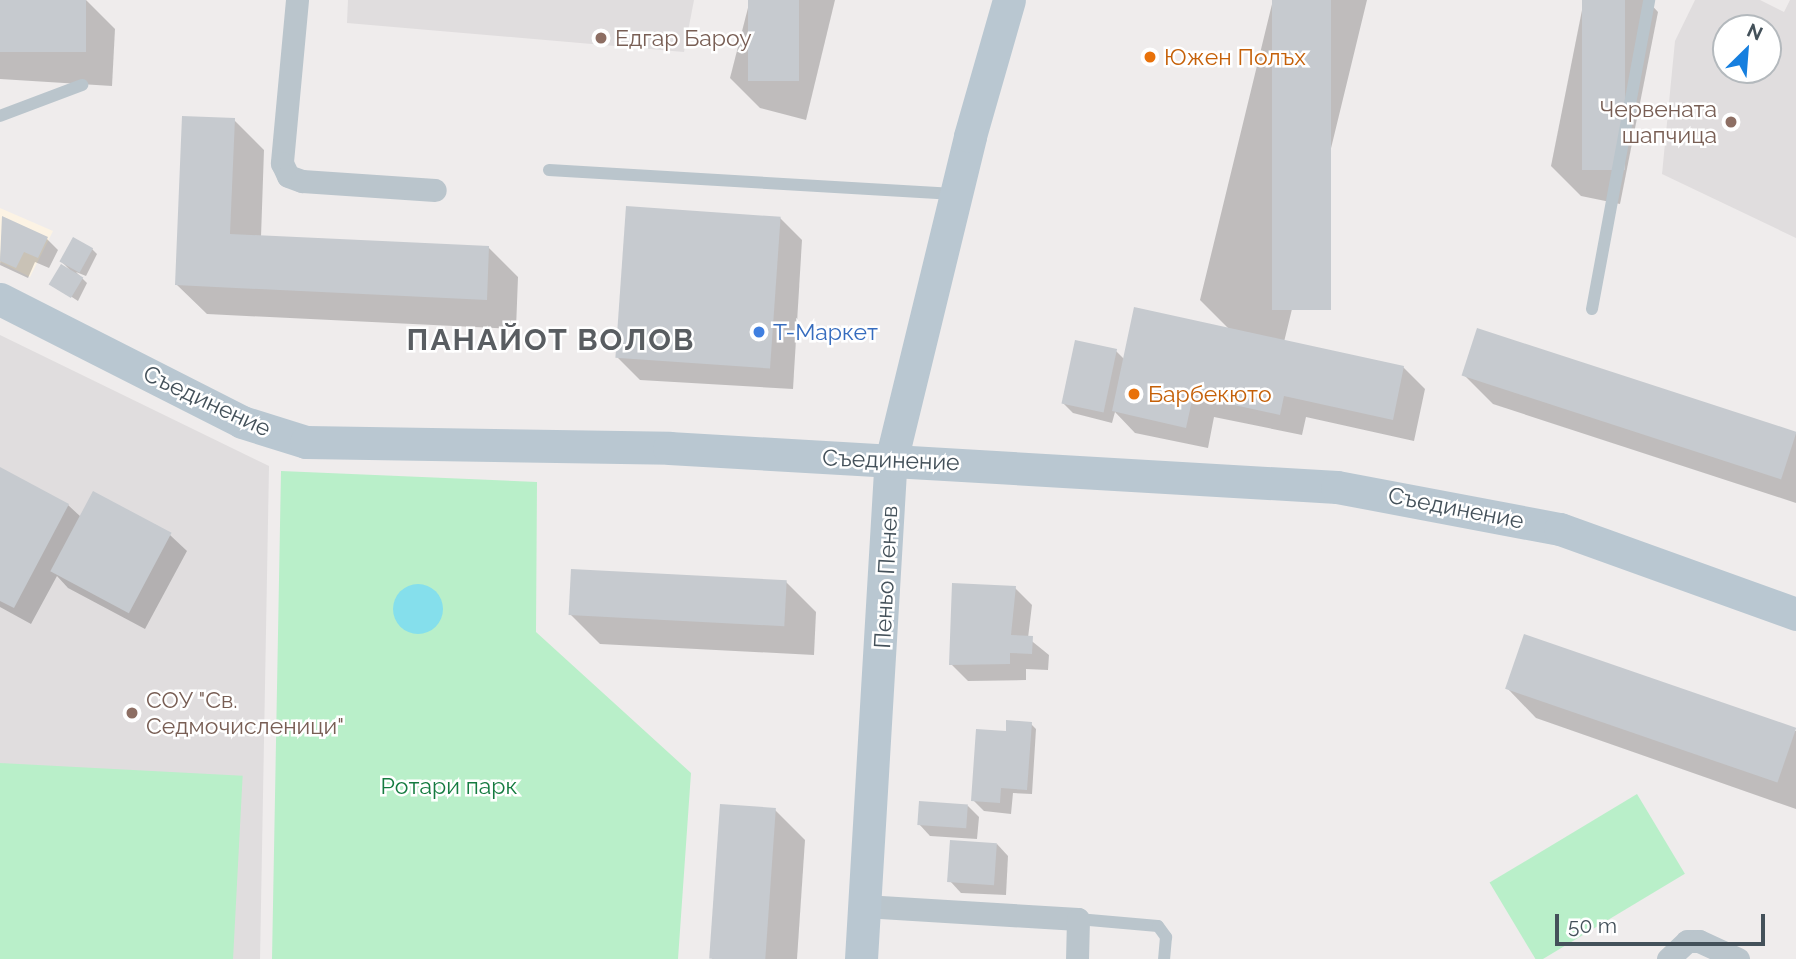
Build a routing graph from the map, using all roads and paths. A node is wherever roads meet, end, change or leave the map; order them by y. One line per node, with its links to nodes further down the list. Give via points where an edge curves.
1 (296, 0): 7 (street, via 282,163 288,176 302,181)
2 (1009, 0): 8 (street, Пеньо Пенев)
3 (1649, 0): 10 (lane)
4 (82, 85): 5 (lane)
5 (0, 116)
6 (549, 170): 8 (lane)
7 (435, 190)
8 (955, 194): 11 (street, Пеньо Пенев)
9 (0, 299): 11 (street, Съединение, via 242,422 306,442 669,449)
10 (1592, 309)
11 (891, 461): 12 (street, Съединение, via 1337,487 1442,503 1560,529); 13 (street, Пеньо Пенев)
12 (1796, 614)
13 (864, 906): 14 (street); 15 (street, Пеньо Пенев)
14 (1078, 919): 16 (street); 17 (lane, via 1158,926 1166,937)
15 (861, 959)
16 (1077, 959)
17 (1164, 959)
18 (1668, 959): 19 (street, via 1687,941)
19 (1738, 959)

